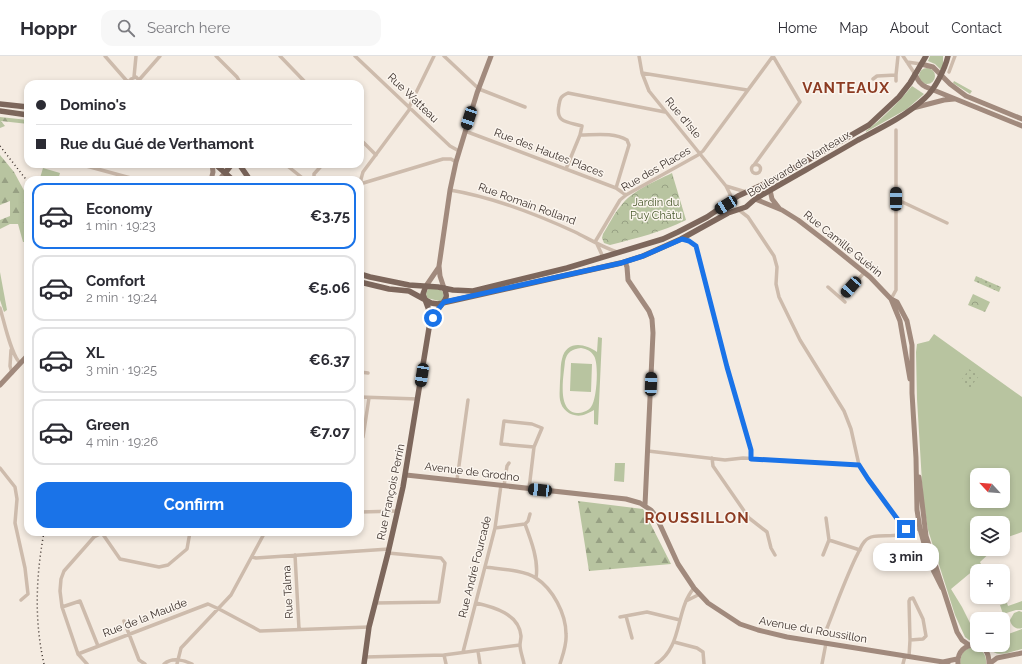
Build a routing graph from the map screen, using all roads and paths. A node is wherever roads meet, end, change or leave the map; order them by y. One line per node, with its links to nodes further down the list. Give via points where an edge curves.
1 (105, 56): 26 (street)
2 (136, 56): 24 (street)
3 (160, 56): 28 (street)
4 (216, 56): 29 (street)
5 (280, 56): 30 (street)
6 (355, 56): 38 (street, Rue Watteau)
7 (434, 56): 38 (street)
8 (444, 56): 32 (street)
9 (491, 56): 32 (main road, Rue François Perrin)
10 (639, 56): 20 (street, Rue d'Isle)
11 (773, 56): 34 (street, Rue des Places); 54 (street, via 800,102)
12 (898, 56): 22 (street)
13 (903, 56): 17 (street)
14 (926, 56): 18 (main road, Boulevard de Vanteaux)
15 (948, 56): 23 (main road, Boulevard de Vanteaux)
16 (955, 56): 19 (street)
17 (907, 62): 18 (street); 21 (street)
18 (922, 64): 21 (main road, Boulevard de Vanteaux); 23 (main road, via 933,67)
19 (949, 72)
20 (642, 73): 34 (street); 42 (street, Rue d'Isle, via 649,91)
21 (915, 74): 33 (main road, via 921,85); 74 (main road, Boulevard de Vanteaux, via 899,97 869,125)
22 (896, 75): 25 (street, via 876,76); 31 (street)
23 (940, 75): 33 (main road, Boulevard de Vanteaux); 44 (main road, via 966,96)
24 (134, 77): 27 (street); 28 (street)
25 (873, 79)
26 (126, 80)
27 (132, 80)
28 (139, 80)
29 (239, 80)
30 (303, 80)
31 (896, 81)
32 (479, 88): 39 (street); 47 (main road, Rue François Perrin)
33 (932, 89): 35 (main road); 40 (main road, Boulevard de Vanteaux)
34 (747, 90): 51 (street, Rue des Places)
35 (956, 99): 40 (main road); 45 (main road)
36 (0, 104): 37 (main road)
37 (24, 107)
38 (410, 107): 50 (street, Rue Watteau, via 450,146); 52 (street)
39 (525, 107)
40 (912, 108): 72 (main road, Boulevard de Vanteaux)
41 (0, 111): 43 (main road)
42 (665, 112): 48 (street, via 568,93 560,99 557,113 565,121 582,126); 51 (street, Rue d'Isle)
43 (24, 114)
44 (1022, 119)
45 (1022, 126)
46 (896, 130): 75 (street)
47 (465, 131): 50 (main road, Rue François Perrin); 60 (street, Rue des Hautes Places)
48 (580, 135): 60 (street); 70 (street, via 608,135 627,140 629,145)
49 (364, 143): 52 (street)
50 (459, 151): 53 (main road, Rue François Perrin)
51 (700, 154): 69 (street, Rue d'Isle); 73 (street, Rue des Places)
52 (376, 155): 67 (street)
53 (456, 162): 68 (street, via 443,159); 71 (main road, Rue François Perrin)
54 (754, 165)
55 (94, 168): 62 (street)
56 (219, 168): 61 (main road)
57 (230, 168): 61 (main road)
58 (290, 168): 65 (street)
59 (319, 168): 66 (street)
60 (566, 169): 70 (street, Rue des Hautes Places)
61 (226, 173): 63 (main road); 64 (main road)
62 (123, 176)
63 (223, 176)
64 (229, 176)
65 (300, 176)
66 (314, 176)
67 (361, 176)
68 (364, 183)
69 (726, 186): 74 (street); 76 (street, Rue d'Isle)
70 (616, 188): 73 (street, Rue des Hautes Places)
71 (450, 190): 81 (street, Rue Romain Rolland, via 476,194 538,216); 85 (main road, Rue François Perrin)
72 (770, 190): 74 (main road, Boulevard de Vanteaux); 77 (main road, Rue Camille Guérin, via 772,199)
73 (626, 194): 81 (street, Rue des Places)
74 (751, 195): 76 (main road, Boulevard de Vanteaux); 77 (main road, Rue Camille Guérin); 78 (main road, Boulevard de Vanteaux, via 746,207)
75 (896, 199): 79 (street); 94 (street, via 896,290)
76 (732, 204): 78 (main road); 82 (main road, Boulevard de Vanteaux, via 663,239)
77 (780, 209): 86 (main road, Rue Camille Guérin, via 798,220)
78 (740, 210): 80 (main road, Boulevard de Vanteaux, via 728,213); 120 (street, via 748,217 774,256 779,297 800,340 844,411)
79 (947, 223)
80 (682, 239): 83 (main road, Boulevard de Vanteaux, via 643,256); 118 (street, via 696,246 752,452)
81 (595, 242): 82 (street, Rue Romain Rolland); 84 (street)
82 (617, 252): 83 (main road, Rue Romain Rolland); 84 (main road, Boulevard de Vanteaux)
83 (623, 259): 84 (main road, Boulevard de Vanteaux); 115 (main road, via 627,267 628,280 649,311 653,326)
84 (608, 260): 91 (main road, Boulevard de Vanteaux, via 473,291); 95 (main road, Boulevard de Vanteaux)
85 (439, 266): 89 (main road, Rue François Perrin); 91 (main road, Rue François Perrin)
86 (864, 273): 92 (street); 94 (main road, Rue Camille Guérin)
87 (364, 275): 89 (main road, Boulevard de Vanteaux)
88 (364, 283): 93 (main road, Boulevard de Vanteaux, via 409,291)
89 (426, 286): 91 (main road, Boulevard de Vanteaux); 93 (main road, Rue François Perrin)
90 (828, 287): 92 (street)
91 (444, 288): 95 (main road, Rue François Perrin, via 447,294)
92 (841, 298): 96 (street)
93 (424, 299): 95 (main road, Boulevard de Vanteaux, via 431,303); 98 (main road, Rue François Perrin, via 430,313)
94 (892, 299): 99 (main road, Rue Camille Guérin); 100 (main road, Rue Camille Guérin, via 897,302 907,321)
95 (444, 302): 98 (main road, Rue François Perrin)
96 (845, 302)
97 (0, 308): 101 (street)
98 (430, 322): 111 (main road, Rue François Perrin)
99 (900, 323): 100 (main road, via 907,341); 108 (main road, Rue Camille Guérin)
100 (912, 345): 108 (main road, Rue Camille Guérin)
101 (11, 348): 103 (street); 105 (street)
102 (24, 359): 103 (main road)
103 (20, 363): 105 (main road)
104 (364, 372): 106 (street)
105 (12, 373): 107 (main road)
106 (368, 373)
107 (0, 385)
108 (912, 393): 117 (main road, Rue Camille Guérin)
109 (364, 397): 110 (street)
110 (369, 398): 111 (street); 113 (street)
111 (418, 399): 122 (main road, Rue François Perrin)
112 (468, 400): 123 (street)
113 (364, 437)
114 (534, 447): 114 (street, via 542,428 532,424 504,421 501,444); 125 (street)
115 (648, 451): 116 (street); 127 (main road)
116 (712, 458): 118 (street); 145 (street, via 713,466 749,518 767,532)
117 (916, 458): 135 (main road, Rue Camille Guérin); 140 (main road, Rue Camille Guérin)
118 (751, 459): 120 (street)
119 (509, 463): 124 (street, Rue André Fourcade)
120 (859, 465): 134 (street)
121 (0, 468): 153 (street, via 15,487 17,499 15,523 26,568 28,594)
122 (406, 475): 123 (main road, Avenue de Grodno); 128 (main road, Rue François Perrin)
123 (457, 480): 124 (main road, Avenue de Grodno)
124 (503, 486): 125 (main road, Avenue de Grodno); 133 (street, Rue André Fourcade)
125 (529, 489): 126 (main road, Avenue de Grodno)
126 (631, 500): 127 (main road, Avenue du Roussillon)
127 (644, 505): 150 (main road, Avenue du Roussillon, via 656,516 678,564)
128 (398, 511): 129 (street); 143 (main road, Rue François Perrin)
129 (364, 512)
130 (530, 514): 132 (street)
131 (826, 518): 141 (street)
132 (525, 524): 133 (street); 149 (street, via 538,570)
133 (495, 528): 148 (street, Rue André Fourcade)
134 (906, 529): 135 (street); 142 (street, via 900,535 868,538)
135 (920, 529): 140 (street); 151 (main road, Rue Camille Guérin, via 927,554)
136 (96, 536): 157 (street, via 64,571 60,591)
137 (105, 536): 138 (street, via 120,559 159,567 168,565 187,549)
138 (189, 536)
139 (263, 536): 147 (street)
140 (926, 536): 151 (main road, Rue Camille Guérin)
141 (828, 540): 142 (street); 146 (street)
142 (860, 550): 164 (street)
143 (389, 551): 144 (street); 155 (main road, Rue François Perrin); 155 (street, via 443,560 439,602)
144 (295, 555): 147 (street); 165 (street, Rue Talma)
145 (775, 555)
146 (823, 556)
147 (252, 557): 158 (street, via 232,595)
148 (485, 567): 149 (street, via 516,571); 156 (street, Rue André Fourcade)
149 (536, 578): 196 (street, via 552,592 562,615 566,634)
150 (694, 588): 152 (main road, Avenue du Roussillon); 154 (street)
151 (942, 588): 169 (main road)
152 (700, 594): 154 (street); 171 (main road, Avenue du Roussillon, via 729,618 748,628)
153 (21, 600)
154 (686, 601): 161 (street)
155 (375, 603): 163 (main road, Rue François Perrin)
156 (476, 603): 172 (street, via 506,613 518,625); 177 (street, Rue André Fourcade)
157 (62, 607): 174 (street, via 80,601); 179 (street)
158 (219, 609): 165 (street, via 260,631); 166 (street, Rue de la Maulde, via 208,604); 186 (street, via 181,648)
159 (626, 616): 160 (street); 161 (street, via 647,612); 167 (street)
160 (620, 617)
161 (680, 620): 170 (street)
162 (124, 621): 166 (street)
163 (369, 627): 165 (street); 183 (main road, Rue François Perrin)
164 (826, 628)
165 (299, 629)
166 (128, 635): 174 (street, Rue de la Maulde); 189 (street, via 139,660)
167 (632, 638)
168 (910, 640): 168 (street, via 923,640 926,636 923,619 913,598 909,601); 182 (street)
169 (962, 640): 173 (main road); 175 (main road)
170 (674, 642): 197 (street, via 669,653); 198 (street, via 703,652)
171 (826, 643): 182 (main road, Avenue du Roussillon); 199 (street)
172 (520, 645): 176 (street); 195 (street)
173 (969, 645): 175 (main road)
174 (98, 646): 179 (street, Rue de la Maulde)
175 (962, 650): 185 (main road)
176 (478, 651): 177 (street); 194 (street)
177 (463, 652): 181 (street)
178 (1022, 653): 184 (main road)
179 (78, 654): 188 (street)
180 (988, 654): 184 (main road); 201 (main road)
181 (444, 655): 183 (street); 193 (street)
182 (907, 656): 187 (main road, Avenue du Roussillon); 200 (street)
183 (365, 657): 192 (main road, Rue François Perrin)
184 (997, 658): 201 (main road)
185 (958, 661): 187 (main road, Avenue du Roussillon)
186 (177, 662): 190 (street, via 167,661); 191 (street)
187 (945, 663)
188 (87, 664)
189 (145, 664)
190 (164, 664)
191 (192, 664)
192 (364, 664)
193 (446, 664)
194 (480, 664)
195 (524, 664)
196 (560, 664)
197 (656, 664)
198 (704, 664)
199 (822, 664)
200 (904, 664)
201 (989, 664)

